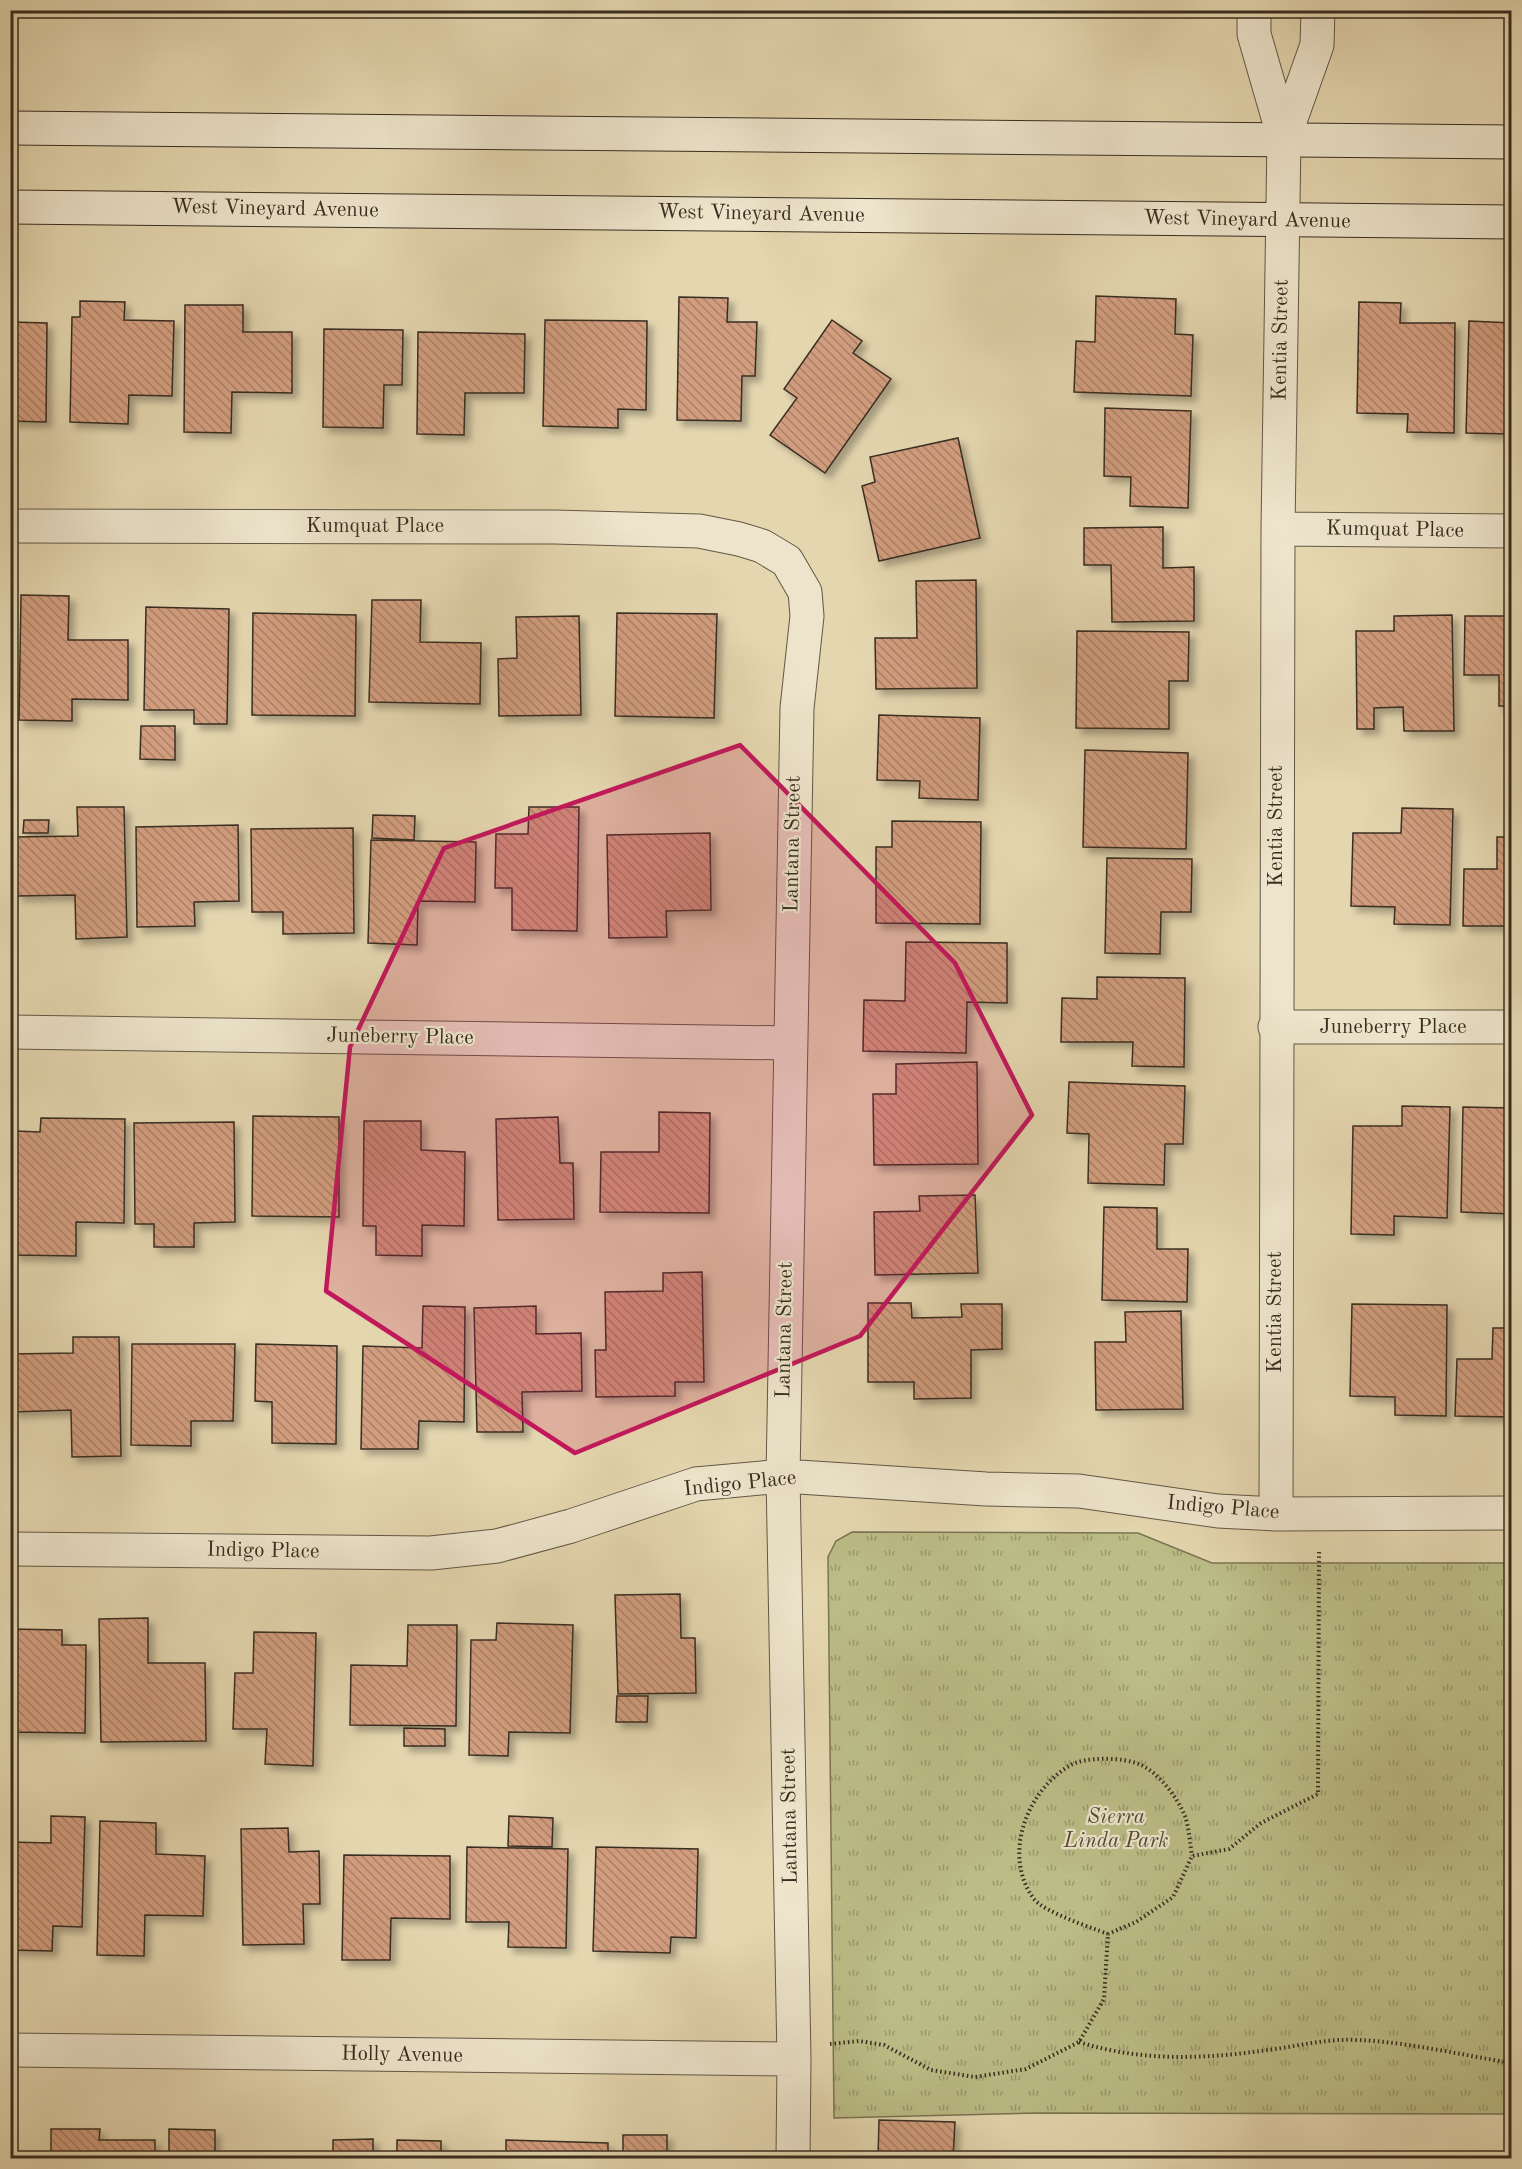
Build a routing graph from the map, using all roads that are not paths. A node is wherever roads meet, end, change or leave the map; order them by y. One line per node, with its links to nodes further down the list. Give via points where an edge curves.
1 (1254, 10): 4 (street, Kentia Street, via 1254,34)
2 (1318, 10): 4 (street, Kentia Street, via 1317,45)
3 (10, 128): 4 (street)
4 (1284, 138): 5 (street); 7 (street, Kentia Street)
5 (1512, 142)
6 (10, 207): 7 (street, West Vineyard Avenue)
7 (1282, 220): 8 (street, West Vineyard Avenue); 10 (street, Kentia Street)
8 (1512, 222)
9 (10, 526): 12 (street, Kumquat Place, via 555,527 699,531)
10 (1278, 529): 11 (street, Kumquat Place); 13 (street, Kentia Street)
11 (1512, 531)
12 (739, 538): 16 (street, Lantana Street, via 787,561 805,592 807,615 796,708)
13 (1275, 1027): 14 (street, Juneberry Place); 19 (street, Kentia Street)
14 (1512, 1027)
15 (10, 1032): 16 (street, Juneberry Place)
16 (789, 1043): 17 (street, Lantana Street)
17 (783, 1476): 19 (street, Indigo Place, via 1079,1491 1218,1511); 20 (street, Indigo Place, via 696,1484 497,1546 431,1553); 22 (street, Lantana Street)
18 (1512, 1513): 19 (street, Indigo Place)
19 (1276, 1514)
20 (10, 1549)
21 (10, 2050): 22 (street, Holly Avenue)
22 (794, 2059): 23 (street, Lantana Street)
23 (793, 2158)

